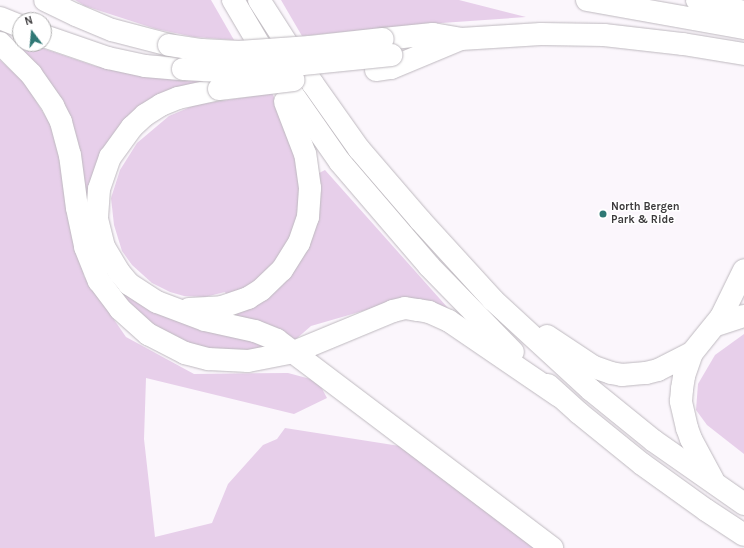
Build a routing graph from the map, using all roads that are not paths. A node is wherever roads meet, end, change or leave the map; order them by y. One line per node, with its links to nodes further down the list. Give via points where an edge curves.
1 (45, 0): 13 (highway, bridge, via 112,30 169,45 202,50 239,52 310,47)
2 (233, 0): 16 (highway)
3 (259, 0): 19 (highway, via 359,149)
4 (587, 0): 5 (highway)
5 (692, 9): 6 (highway); 9 (highway)
6 (744, 12)
7 (0, 18): 8 (highway)
8 (12, 23)
9 (744, 28)
10 (52, 39): 13 (highway, bridge, via 92,54 121,61 222,71 264,68)
11 (461, 39): 13 (highway, via 433,34); 14 (highway); 15 (highway, via 564,34 604,35)
12 (0, 43): 23 (highway, via 31,74 50,100 61,122 70,155 85,247 99,281 120,310 148,334 166,345 208,359 248,362)
13 (387, 47): 14 (highway)
14 (436, 50): 20 (highway, bridge, via 391,68 219,89 178,98 145,115 132,127 110,157 99,189 97,212 100,234 111,260 129,284 156,302)
15 (744, 54)
16 (266, 56): 20 (highway, via 305,154 310,202 304,230 282,270 261,290 248,298 222,307); 25 (highway, via 340,162 410,246 479,319)
17 (744, 271): 18 (highway); 22 (highway, via 727,308)
18 (744, 296)
19 (494, 300): 24 (highway, via 587,363 611,373 646,373 671,364); 26 (highway, via 591,390 654,441)
20 (174, 308): 23 (highway, via 205,320 267,334)
21 (744, 316): 22 (highway)
22 (716, 324): 24 (highway)
23 (294, 352): 25 (highway, via 393,311 405,308 418,310 450,321); 29 (highway)
24 (692, 352): 26 (highway, via 682,389 683,416 691,440)
25 (559, 396): 28 (highway, via 642,464)
26 (715, 484): 27 (highway)
27 (744, 504)
28 (744, 534)
29 (552, 548)

